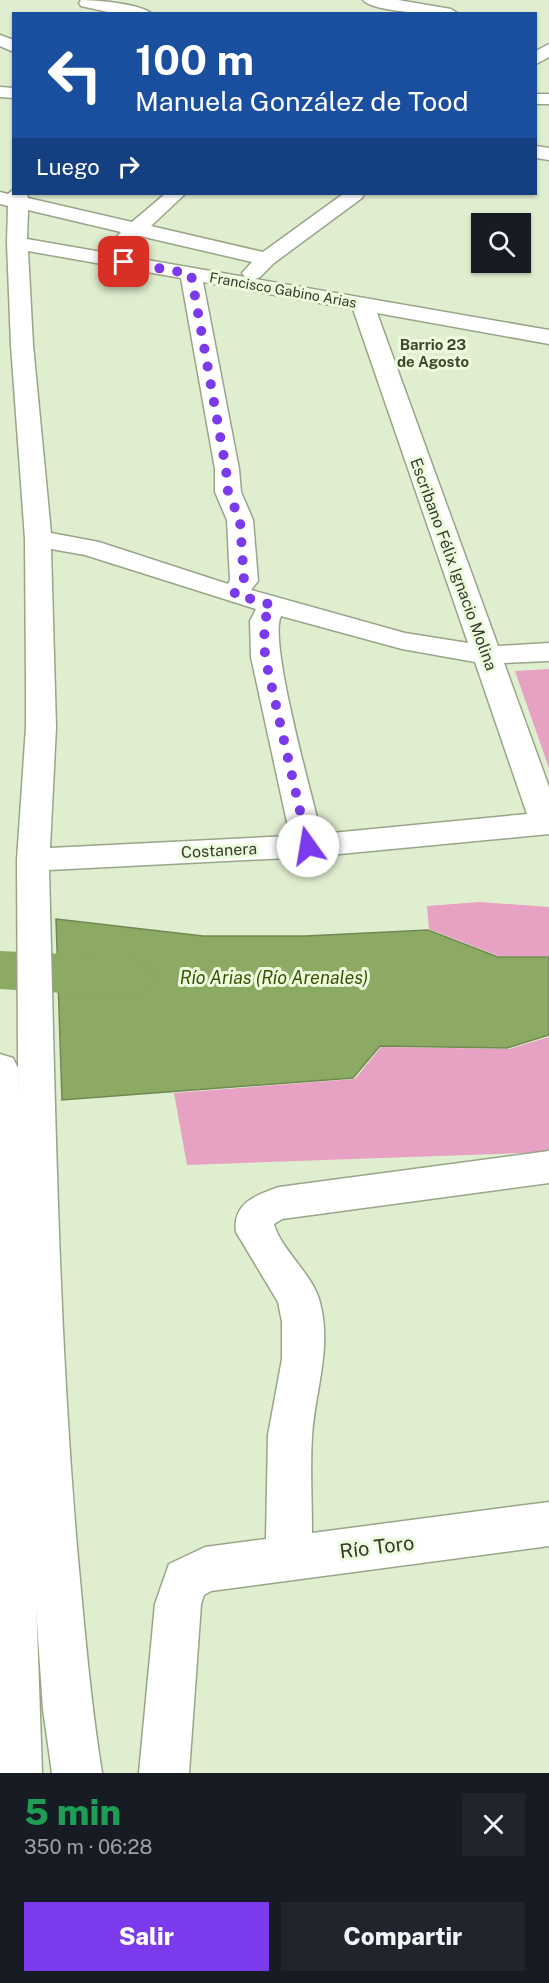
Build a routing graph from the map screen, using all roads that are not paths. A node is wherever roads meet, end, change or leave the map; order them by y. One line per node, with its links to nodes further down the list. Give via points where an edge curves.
1 (371, 0): 3 (main road)
2 (89, 2): 4 (main road); 5 (main road)
3 (388, 6): 6 (main road)
4 (73, 12)
5 (135, 12)
6 (435, 12)
7 (549, 49): 8 (main road)
8 (537, 58)
9 (175, 195): 12 (main road)
10 (354, 195): 14 (main road)
11 (13, 198): 12 (main road); 13 (main road)
12 (136, 230): 14 (main road); 15 (main road)
13 (18, 243): 15 (main road, Francisco Gabino Arias); 20 (main road)
14 (267, 258): 17 (main road)
15 (102, 259): 16 (main road, Francisco Gabino Arias)
16 (191, 274): 17 (main road, Francisco Gabino Arias); 21 (main road, via 228,492 240,520 244,581)
17 (244, 284): 18 (main road, Francisco Gabino Arias)
18 (363, 305): 19 (main road, Francisco Gabino Arias); 24 (main road, Escribano Félix Ignacio Molina)
19 (549, 337)
20 (38, 539): 21 (main road, via 90,548); 27 (main road, via 41,727)
21 (234, 594): 22 (main road)
22 (272, 605): 24 (main road, via 402,641); 26 (main road, via 264,621 265,657)
23 (549, 652): 24 (main road)
24 (487, 655): 25 (main road, Escribano Félix Ignacio Molina)
25 (547, 823): 26 (main road, Costanera)
26 (308, 846): 27 (main road, Costanera)
27 (33, 860): 30 (main road)
28 (0, 1068): 30 (main road)
29 (549, 1167): 32 (main road, via 279,1203 264,1209 254,1220 256,1232 298,1298 303,1322 303,1359 290,1435)
30 (22, 1255): 33 (main road); 34 (main road, via 48,1464 67,1709)
31 (549, 1524): 32 (main road, Río Toro)
32 (289, 1558): 35 (main road, Río Toro, via 205,1569 185,1580 178,1604)
33 (17, 1773)
34 (77, 1773)
35 (164, 1773)

